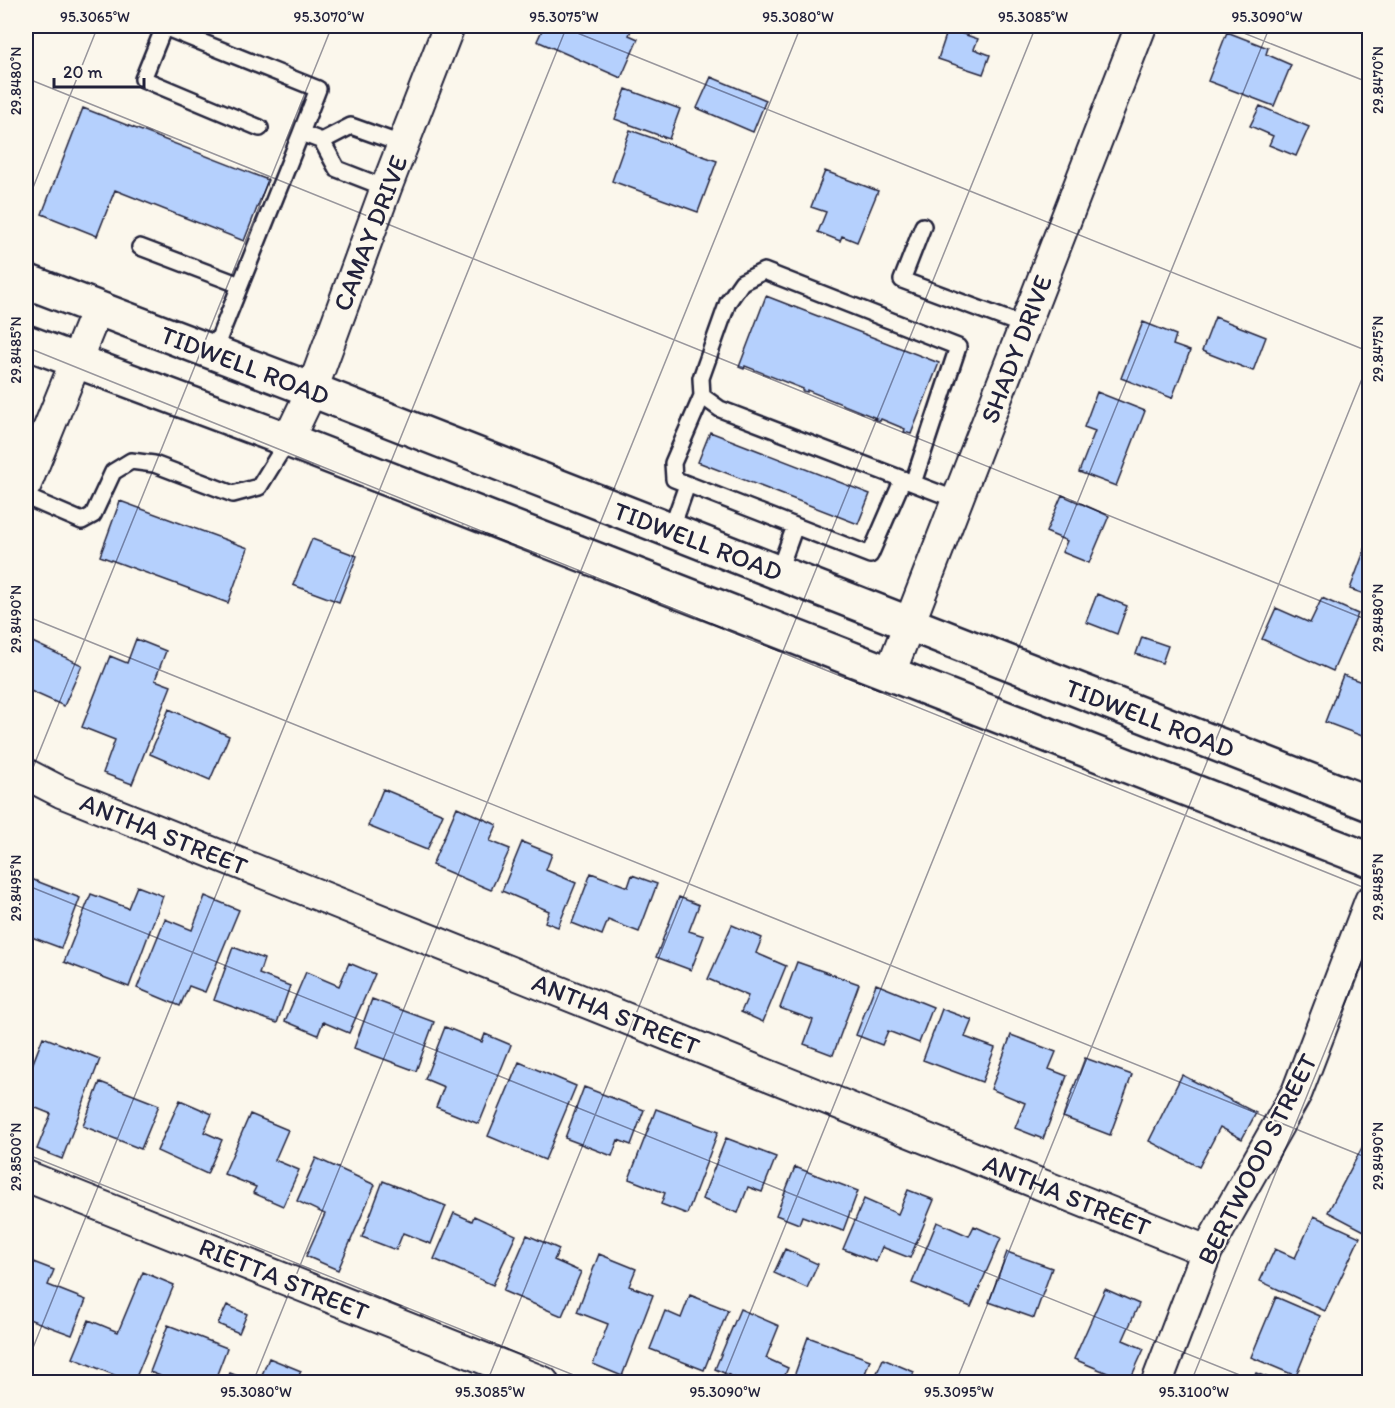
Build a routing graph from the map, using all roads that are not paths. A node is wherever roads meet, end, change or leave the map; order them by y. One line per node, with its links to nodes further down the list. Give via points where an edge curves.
1 (449, 26): 6 (street, CAMAY DRIVE)
2 (1141, 26): 13 (street, SHADY DRIVE)
3 (260, 128): 4 (lane, via 143,79 164,27 318,89)
4 (301, 133): 5 (lane); 11 (lane)
5 (322, 141): 6 (lane, via 351,126); 7 (lane, via 337,169)
6 (404, 145): 7 (street, CAMAY DRIVE)
7 (386, 188): 17 (street, CAMAY DRIVE)
8 (923, 226): 13 (lane, via 902,280)
9 (140, 247): 11 (lane)
10 (26, 281): 12 (main road, TIDWELL ROAD)
11 (240, 285): 15 (lane)
12 (97, 309): 15 (main road, TIDWELL ROAD); 16 (street)
13 (1025, 326): 24 (street, SHADY DRIVE)
14 (26, 342): 16 (main road, TIDWELL ROAD)
15 (213, 353): 17 (main road, TIDWELL ROAD)
16 (75, 362): 19 (main road, TIDWELL ROAD); 21 (street)
17 (312, 390): 19 (street, CAMAY DRIVE); 26 (main road, TIDWELL ROAD)
18 (702, 396): 20 (lane, via 720,410); 20 (lane, via 701,378 728,302 742,282 764,271 958,348); 22 (lane, via 673,463 674,479)
19 (288, 440): 23 (lane, via 259,487 233,494 154,464 131,461 113,472 93,515 82,521); 29 (main road, TIDWELL ROAD)
20 (908, 481): 24 (lane); 25 (lane, via 870,555)
21 (26, 484)
22 (687, 484): 25 (lane); 26 (lane)
23 (26, 497)
24 (957, 500): 28 (street, SHADY DRIVE)
25 (795, 526): 27 (lane)
26 (671, 530): 27 (main road, TIDWELL ROAD)
27 (778, 573): 28 (main road, TIDWELL ROAD)
28 (909, 624): 29 (street, SHADY DRIVE); 31 (main road, TIDWELL ROAD)
29 (890, 673): 32 (main road, TIDWELL ROAD)
30 (26, 774): 35 (street, ANTHA STREET, via 83,801)
31 (1370, 804)
32 (1370, 860)
33 (1370, 901): 35 (street, BERTWOOD STREET, via 1297,1092)
34 (26, 1176): 36 (street, RIETTA STREET)
35 (1207, 1251): 37 (street, BERTWOOD STREET)
36 (543, 1383)
37 (1157, 1383)

